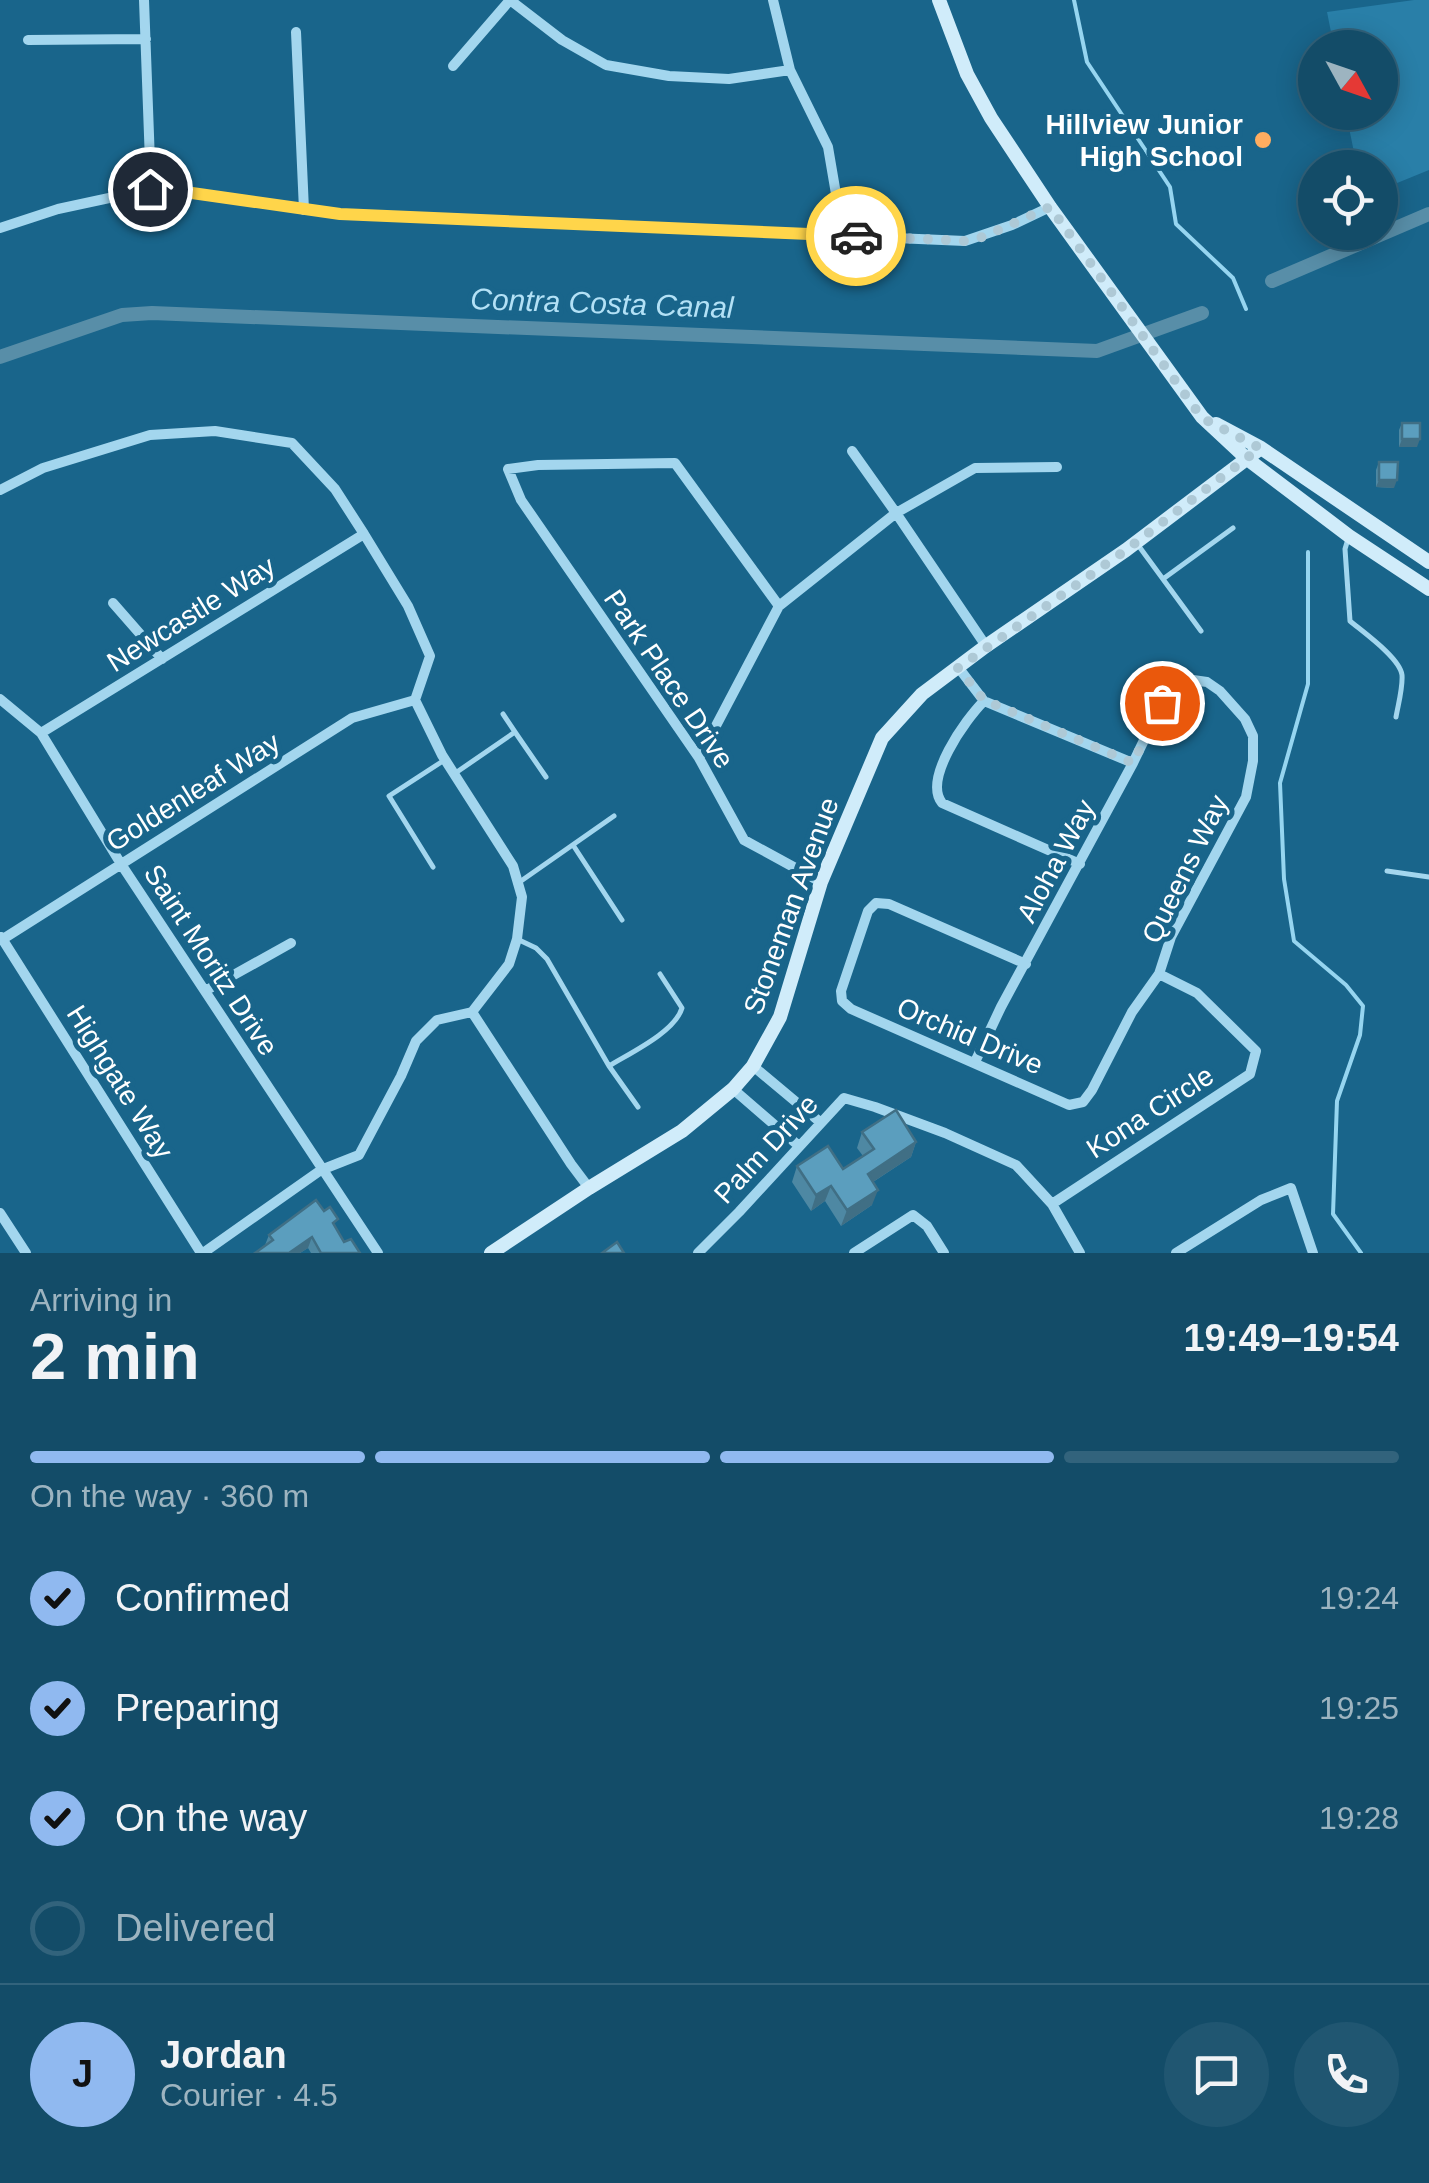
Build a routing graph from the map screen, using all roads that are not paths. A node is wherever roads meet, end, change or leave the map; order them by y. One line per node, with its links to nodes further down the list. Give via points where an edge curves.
1 (144, 0): 6 (street)
2 (510, 0): 8 (street); 9 (street, via 606,65 730,79)
3 (773, 0): 9 (street)
4 (939, 0): 11 (street, via 967,74)
5 (296, 32): 12 (street)
6 (146, 39): 7 (street); 10 (street)
7 (28, 40)
8 (452, 66)
9 (790, 70): 14 (street, via 828,147)
10 (150, 189): 12 (street); 13 (street)
11 (1050, 207): 14 (street, via 965,241); 15 (street)
12 (304, 210): 14 (street)
13 (0, 228)
14 (843, 235)
15 (1202, 418): 16 (street); 18 (street)
16 (1260, 448): 18 (street, Stoneman Avenue); 26 (street)
17 (852, 451): 21 (street)
18 (1246, 458): 24 (street); 25 (street, Stoneman Avenue)
19 (1057, 467): 21 (street, via 975,468)
20 (0, 490): 23 (street, via 43,468 150,435 215,432 292,444 335,489)
21 (896, 512): 30 (street); 32 (street)
22 (1233, 528): 27 (lane)
23 (364, 534): 33 (street, Newcastle Way); 37 (street, via 430,656)
24 (1349, 536): 28 (street); 40 (lane, via 1350,621 1398,666)
25 (1136, 542): 27 (lane); 32 (street, Stoneman Avenue)
26 (1429, 562)
27 (1163, 579): 31 (lane)
28 (1429, 589)
29 (113, 602): 33 (street)
30 (779, 606): 43 (street); 43 (street, Park Place Drive, via 676,462 508,469 520,500)
31 (1201, 631)
32 (986, 646): 34 (street, Stoneman Avenue)
33 (162, 659): 42 (street, Newcastle Way)
34 (958, 668): 38 (street); 56 (street, Stoneman Avenue, via 922,694 882,738)
35 (1180, 684): 45 (street, Aloha Way, via 1162,703); 63 (street, Queens Way, via 1208,682 1220,690 1246,720 1253,761 1246,798)
36 (0, 700): 42 (street, Saint Moritz Drive)
37 (415, 700): 44 (street); 50 (street, Goldenleaf Way, via 352,718)
38 (984, 700): 45 (street); 51 (street, via 957,734 936,795 942,804)
39 (503, 714): 41 (lane)
40 (1396, 718)
41 (515, 732): 46 (lane); 47 (lane)
42 (41, 733): 50 (street, Saint Moritz Drive)
43 (699, 758): 56 (street, Park Place Drive, via 744,840)
44 (445, 759): 46 (street); 52 (lane, via 389,796)
45 (1133, 763): 51 (street, Aloha Way)
46 (454, 774): 55 (street)
47 (546, 777)
48 (614, 816): 49 (lane)
49 (573, 844): 55 (lane); 57 (lane)
50 (121, 864): 58 (street, Goldenleaf Way); 64 (street, Saint Moritz Drive)
51 (1080, 864): 61 (street, Aloha Way)
52 (433, 867)
53 (1387, 871): 54 (lane)
54 (1429, 877)
55 (518, 882): 59 (street)
56 (821, 882): 68 (street, Stoneman Avenue, via 780,1017)
57 (622, 920)
58 (1, 938): 79 (street, Highgate Way)
59 (517, 940): 65 (street, via 508,964); 67 (lane, via 546,958)
60 (291, 943): 64 (street)
61 (1026, 964): 66 (street, Aloha Way); 66 (street, Orchid Drive, via 888,904 868,911 842,1000)
62 (660, 974): 67 (lane, via 682,1008 679,1018)
63 (1158, 974): 70 (street, Queens Way); 76 (street, Kona Circle, via 1198,993 1256,1051 1250,1074)
64 (205, 991): 74 (street, Saint Moritz Drive)
65 (472, 1012): 74 (street, via 437,1020 416,1041 358,1155); 75 (street)
66 (975, 1062): 70 (street, Orchid Drive, via 1069,1105)
67 (609, 1066): 71 (lane)
68 (754, 1066): 69 (street, Stoneman Avenue); 72 (street)
69 (734, 1090): 73 (street); 75 (street, Stoneman Avenue)
70 (1082, 1102)
71 (638, 1107)
72 (820, 1122): 73 (street, Palm Drive); 76 (street, Palm Drive, via 844,1098 875,1107 1016,1166)
73 (799, 1146): 82 (street, Palm Drive)
74 (321, 1170): 79 (street); 80 (street, Saint Moritz Drive)
75 (589, 1188): 81 (street, Stoneman Avenue)
76 (1052, 1204): 85 (street)
77 (0, 1214): 78 (street)
78 (26, 1253)
79 (202, 1253)
80 (378, 1253)
81 (492, 1253)
82 (698, 1253)
83 (854, 1253): 84 (street, via 913,1215)
84 (944, 1253)
85 (1080, 1253)
86 (1176, 1253): 87 (street, via 1291,1188)
87 (1313, 1253)

